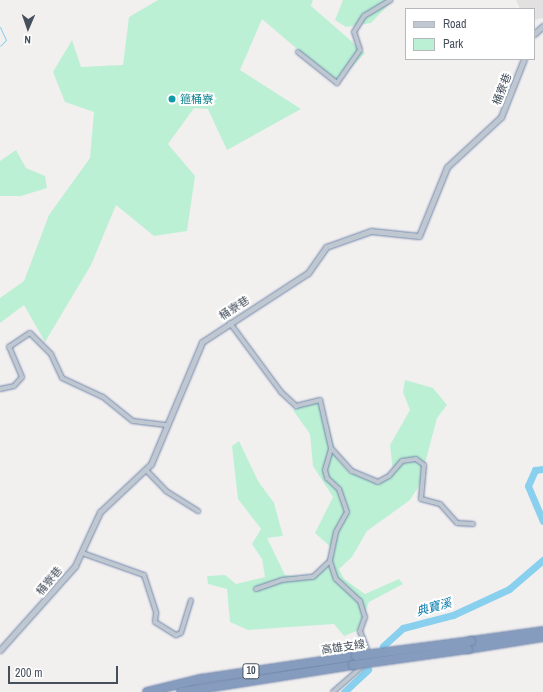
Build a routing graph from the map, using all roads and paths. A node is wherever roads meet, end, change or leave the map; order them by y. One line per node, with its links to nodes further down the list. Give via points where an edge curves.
1 (391, 0): 4 (street, via 364,16 354,32 360,50 337,83)
2 (543, 26): 3 (street)
3 (535, 33)
4 (298, 52)
5 (524, 60): 6 (street, 桶寮巷, via 501,117 447,167 419,236 371,231 326,247 308,272)
6 (230, 323): 8 (street, 桶寮巷, via 199,346); 9 (street, via 281,392 296,406 320,400)
7 (0, 389): 8 (street, via 14,386 22,377 9,347 30,333 51,354 62,378 103,397 133,421)
8 (166, 425): 10 (street, 桶寮巷)
9 (331, 448): 12 (street, via 352,471 374,481 389,476 394,466 408,458 416,459 424,465 421,499 440,504 457,523); 14 (street, via 326,474 339,489 348,512 336,532)
10 (146, 470): 11 (street, via 166,491); 13 (street, 桶寮巷, via 100,512)
11 (198, 511)
12 (473, 524)
13 (82, 553): 16 (street, via 144,575 156,613 155,622 176,634 181,633); 20 (street, 桶寮巷, via 75,566)
14 (330, 561): 15 (street, via 313,577 282,580); 23 (street, via 336,579 360,601 366,616 360,631 371,658)
15 (256, 590)
16 (191, 601)
17 (543, 631): 19 (highway, 高雄支線 / 10)
18 (543, 637): 19 (highway, 高雄支線 / 10)
19 (469, 645): 21 (highway, 高雄支線 / 10, bridge, via 356,656 200,679); 22 (highway, 高雄支線 / 10, bridge)
20 (0, 650)
21 (147, 692)
22 (181, 692)
23 (333, 692)

